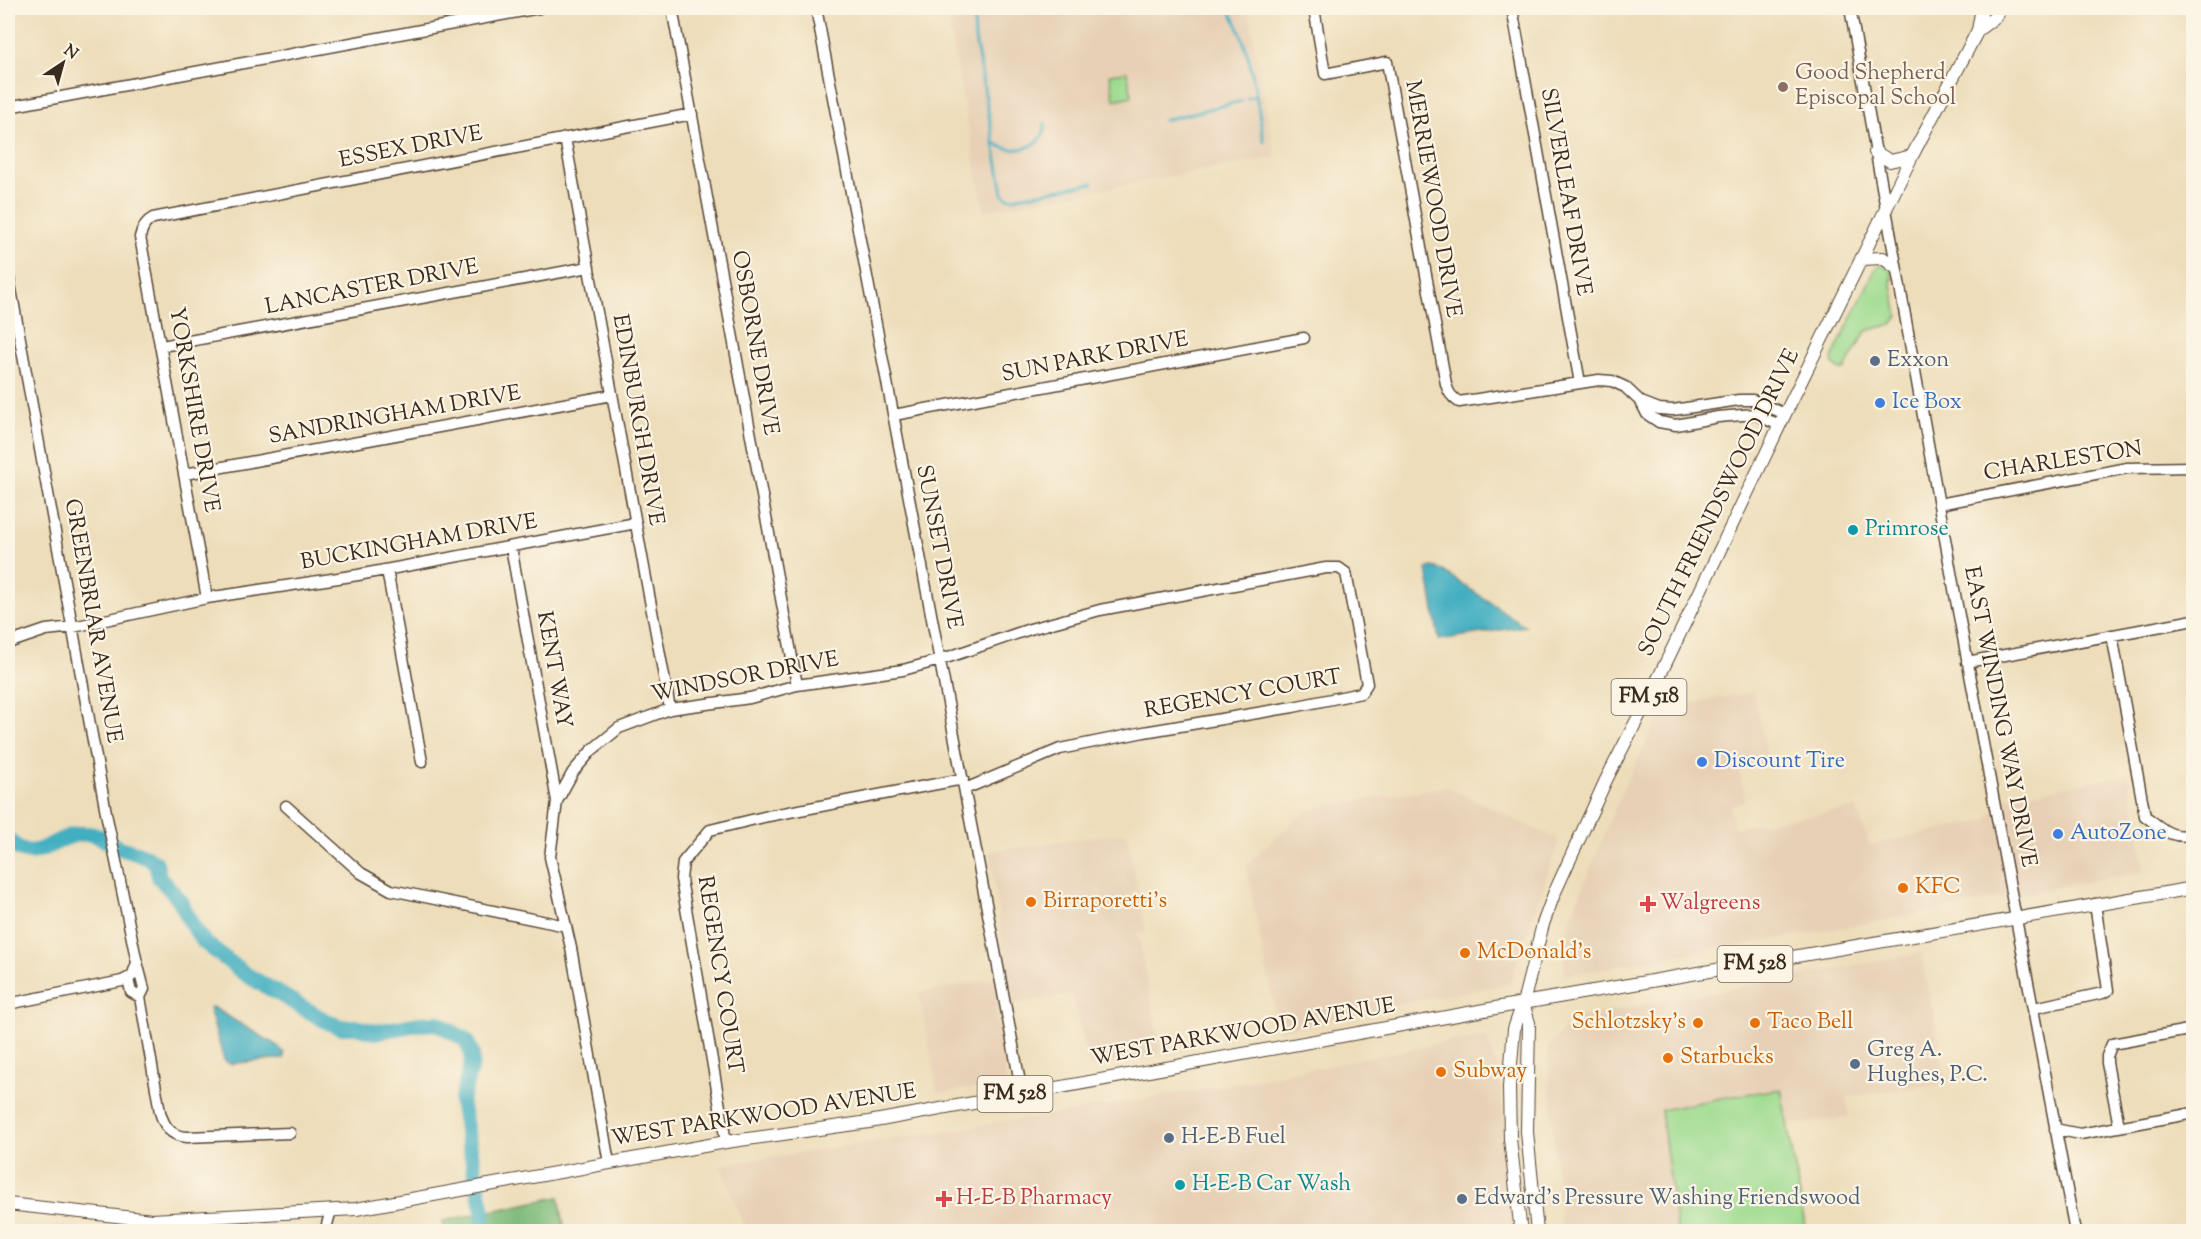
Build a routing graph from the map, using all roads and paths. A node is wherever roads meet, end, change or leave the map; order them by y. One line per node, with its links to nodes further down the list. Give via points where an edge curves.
1 (538, 8): 10 (street)
2 (672, 8): 11 (street, OSBORNE DRIVE)
3 (816, 8): 28 (street, SUNSET DRIVE)
4 (1314, 8): 23 (street, MERRIEWOOD DRIVE, via 1325,74 1387,62 1448,392 1459,402)
5 (1512, 8): 23 (street, SILVERLEAF DRIVE)
6 (1850, 8): 13 (street, EAST WINDING WAY DRIVE)
7 (1982, 8): 9 (main road, SOUTH FRIENDSWOOD DRIVE / FM 518)
8 (2000, 8): 9 (main road, SOUTH FRIENDSWOOD DRIVE / FM 518)
9 (1978, 30): 14 (main road, SOUTH FRIENDSWOOD DRIVE / FM 518)
10 (8, 106)
11 (692, 114): 12 (street, ESSEX DRIVE); 45 (street, OSBORNE DRIVE)
12 (565, 138): 16 (street, ESSEX DRIVE, via 153,218); 18 (street, EDINBURGH DRIVE)
13 (1875, 152): 14 (main road, via 1890,160); 15 (street, EAST WINDING WAY DRIVE)
14 (1912, 156): 15 (main road, SOUTH FRIENDSWOOD DRIVE / FM 518)
15 (1886, 209): 17 (main road, SOUTH FRIENDSWOOD DRIVE / FM 518); 19 (street, EAST WINDING WAY DRIVE)
16 (142, 228): 22 (street, YORKSHIRE DRIVE, via 140,237)
17 (1861, 259): 19 (main road, via 1883,258); 27 (main road, SOUTH FRIENDSWOOD DRIVE / FM 518)
18 (589, 267): 22 (street, LANCASTER DRIVE); 24 (street, EDINBURGH DRIVE)
19 (1896, 267): 33 (street, EAST WINDING WAY DRIVE)
20 (8, 273): 40 (street, GREENBRIAR AVENUE)
21 (1304, 338): 28 (street, SUN PARK DRIVE)
22 (162, 346): 32 (street, YORKSHIRE DRIVE)
23 (1580, 383): 25 (street, via 1612,381)
24 (612, 395): 32 (street, SANDRINGHAM DRIVE); 34 (street, EDINBURGH DRIVE)
25 (1641, 402): 26 (street, via 1673,410); 29 (street, via 1647,414 1659,422 1676,425)
26 (1716, 403): 27 (street, via 1753,400); 29 (street)
27 (1785, 414): 30 (main road, SOUTH FRIENDSWOOD DRIVE / FM 518)
28 (894, 415): 43 (street, SUNSET DRIVE)
29 (1718, 417): 30 (street, via 1755,414)
30 (1779, 425): 59 (main road, SOUTH FRIENDSWOOD DRIVE / FM 518, via 1572,853 1543,924)
31 (2193, 467): 33 (street, CHARLESTON, via 2127,468)
32 (185, 474): 38 (street, YORKSHIRE DRIVE)
33 (1939, 504): 44 (street, EAST WINDING WAY DRIVE)
34 (636, 523): 35 (street, BUCKINGHAM DRIVE); 46 (street, EDINBURGH DRIVE)
35 (511, 547): 36 (street, BUCKINGHAM DRIVE); 49 (street, KENT WAY)
36 (387, 570): 38 (street, BUCKINGHAM DRIVE); 47 (street)
37 (1297, 574): 43 (street, WINDSOR DRIVE, via 1100,610); 48 (street, REGENCY COURT, via 1326,568 1339,568 1346,573 1367,684 1361,693 1060,749)
38 (207, 598): 40 (street, BUCKINGHAM DRIVE)
39 (2193, 620): 41 (street)
40 (73, 627): 42 (street, BUCKINGHAM DRIVE, via 46,630); 56 (street, GREENBRIAR AVENUE)
41 (2112, 635): 44 (street); 51 (street, via 2145,816 2172,835)
42 (8, 643)
43 (940, 660): 45 (street, WINDSOR DRIVE, via 903,670); 48 (street, SUNSET DRIVE)
44 (1967, 662): 54 (street, EAST WINDING WAY DRIVE)
45 (797, 685): 46 (street, WINDSOR DRIVE, via 750,698)
46 (670, 709): 49 (street, WINDSOR DRIVE, via 620,728 592,750 573,772)
47 (422, 762)
48 (964, 784): 63 (street, SUNSET DRIVE); 69 (street, REGENCY COURT, via 768,816 710,830 683,862 681,879)
49 (557, 801): 55 (street, WINDSOR DRIVE, via 550,857)
50 (286, 806): 55 (street, via 361,873 391,890)
51 (2193, 834)
52 (2193, 888): 53 (main road, FM 528)
53 (2095, 904): 54 (main road, FM 528); 61 (street, via 2108,990)
54 (2017, 918): 59 (main road, FM 528); 61 (street, EAST WINDING WAY DRIVE)
55 (566, 926): 71 (street, WINDSOR DRIVE)
56 (136, 958): 57 (street, GREENBRIAR AVENUE); 58 (street, via 144,988)
57 (130, 978): 58 (street, via 131,992); 60 (street)
58 (140, 997): 67 (street, via 160,1112 169,1131 186,1137)
59 (1523, 1003): 63 (main road, WEST PARKWOOD AVENUE / FM 528); 75 (main road, SOUTH FRIENDSWOOD DRIVE / FM 518, via 1514,1029 1509,1087 1510,1140); 76 (main road, SOUTH FRIENDSWOOD DRIVE / FM 518, via 1529,1023 1527,1132)
60 (8, 1004)
61 (2034, 1008): 66 (street, EAST WINDING WAY DRIVE)
62 (2193, 1029): 65 (street, via 2112,1044 2107,1063)
63 (1022, 1093): 69 (main road, WEST PARKWOOD AVENUE / FM 528, via 869,1122)
64 (2193, 1113): 65 (street)
65 (2119, 1126): 68 (street)
66 (2055, 1129): 68 (street); 70 (street, EAST WINDING WAY DRIVE)
67 (290, 1133)
68 (2080, 1134): 70 (street)
69 (726, 1142): 71 (main road, WEST PARKWOOD AVENUE / FM 528)
70 (2059, 1149): 77 (street, EAST WINDING WAY DRIVE)
71 (609, 1163): 73 (main road, WEST PARKWOOD AVENUE / FM 528, via 356,1209)
72 (8, 1204): 73 (main road, WEST PARKWOOD AVENUE / FM 528, via 152,1220)
73 (331, 1210): 74 (street)
74 (325, 1232)
75 (1521, 1232)
76 (1537, 1232)
77 (2075, 1232)

